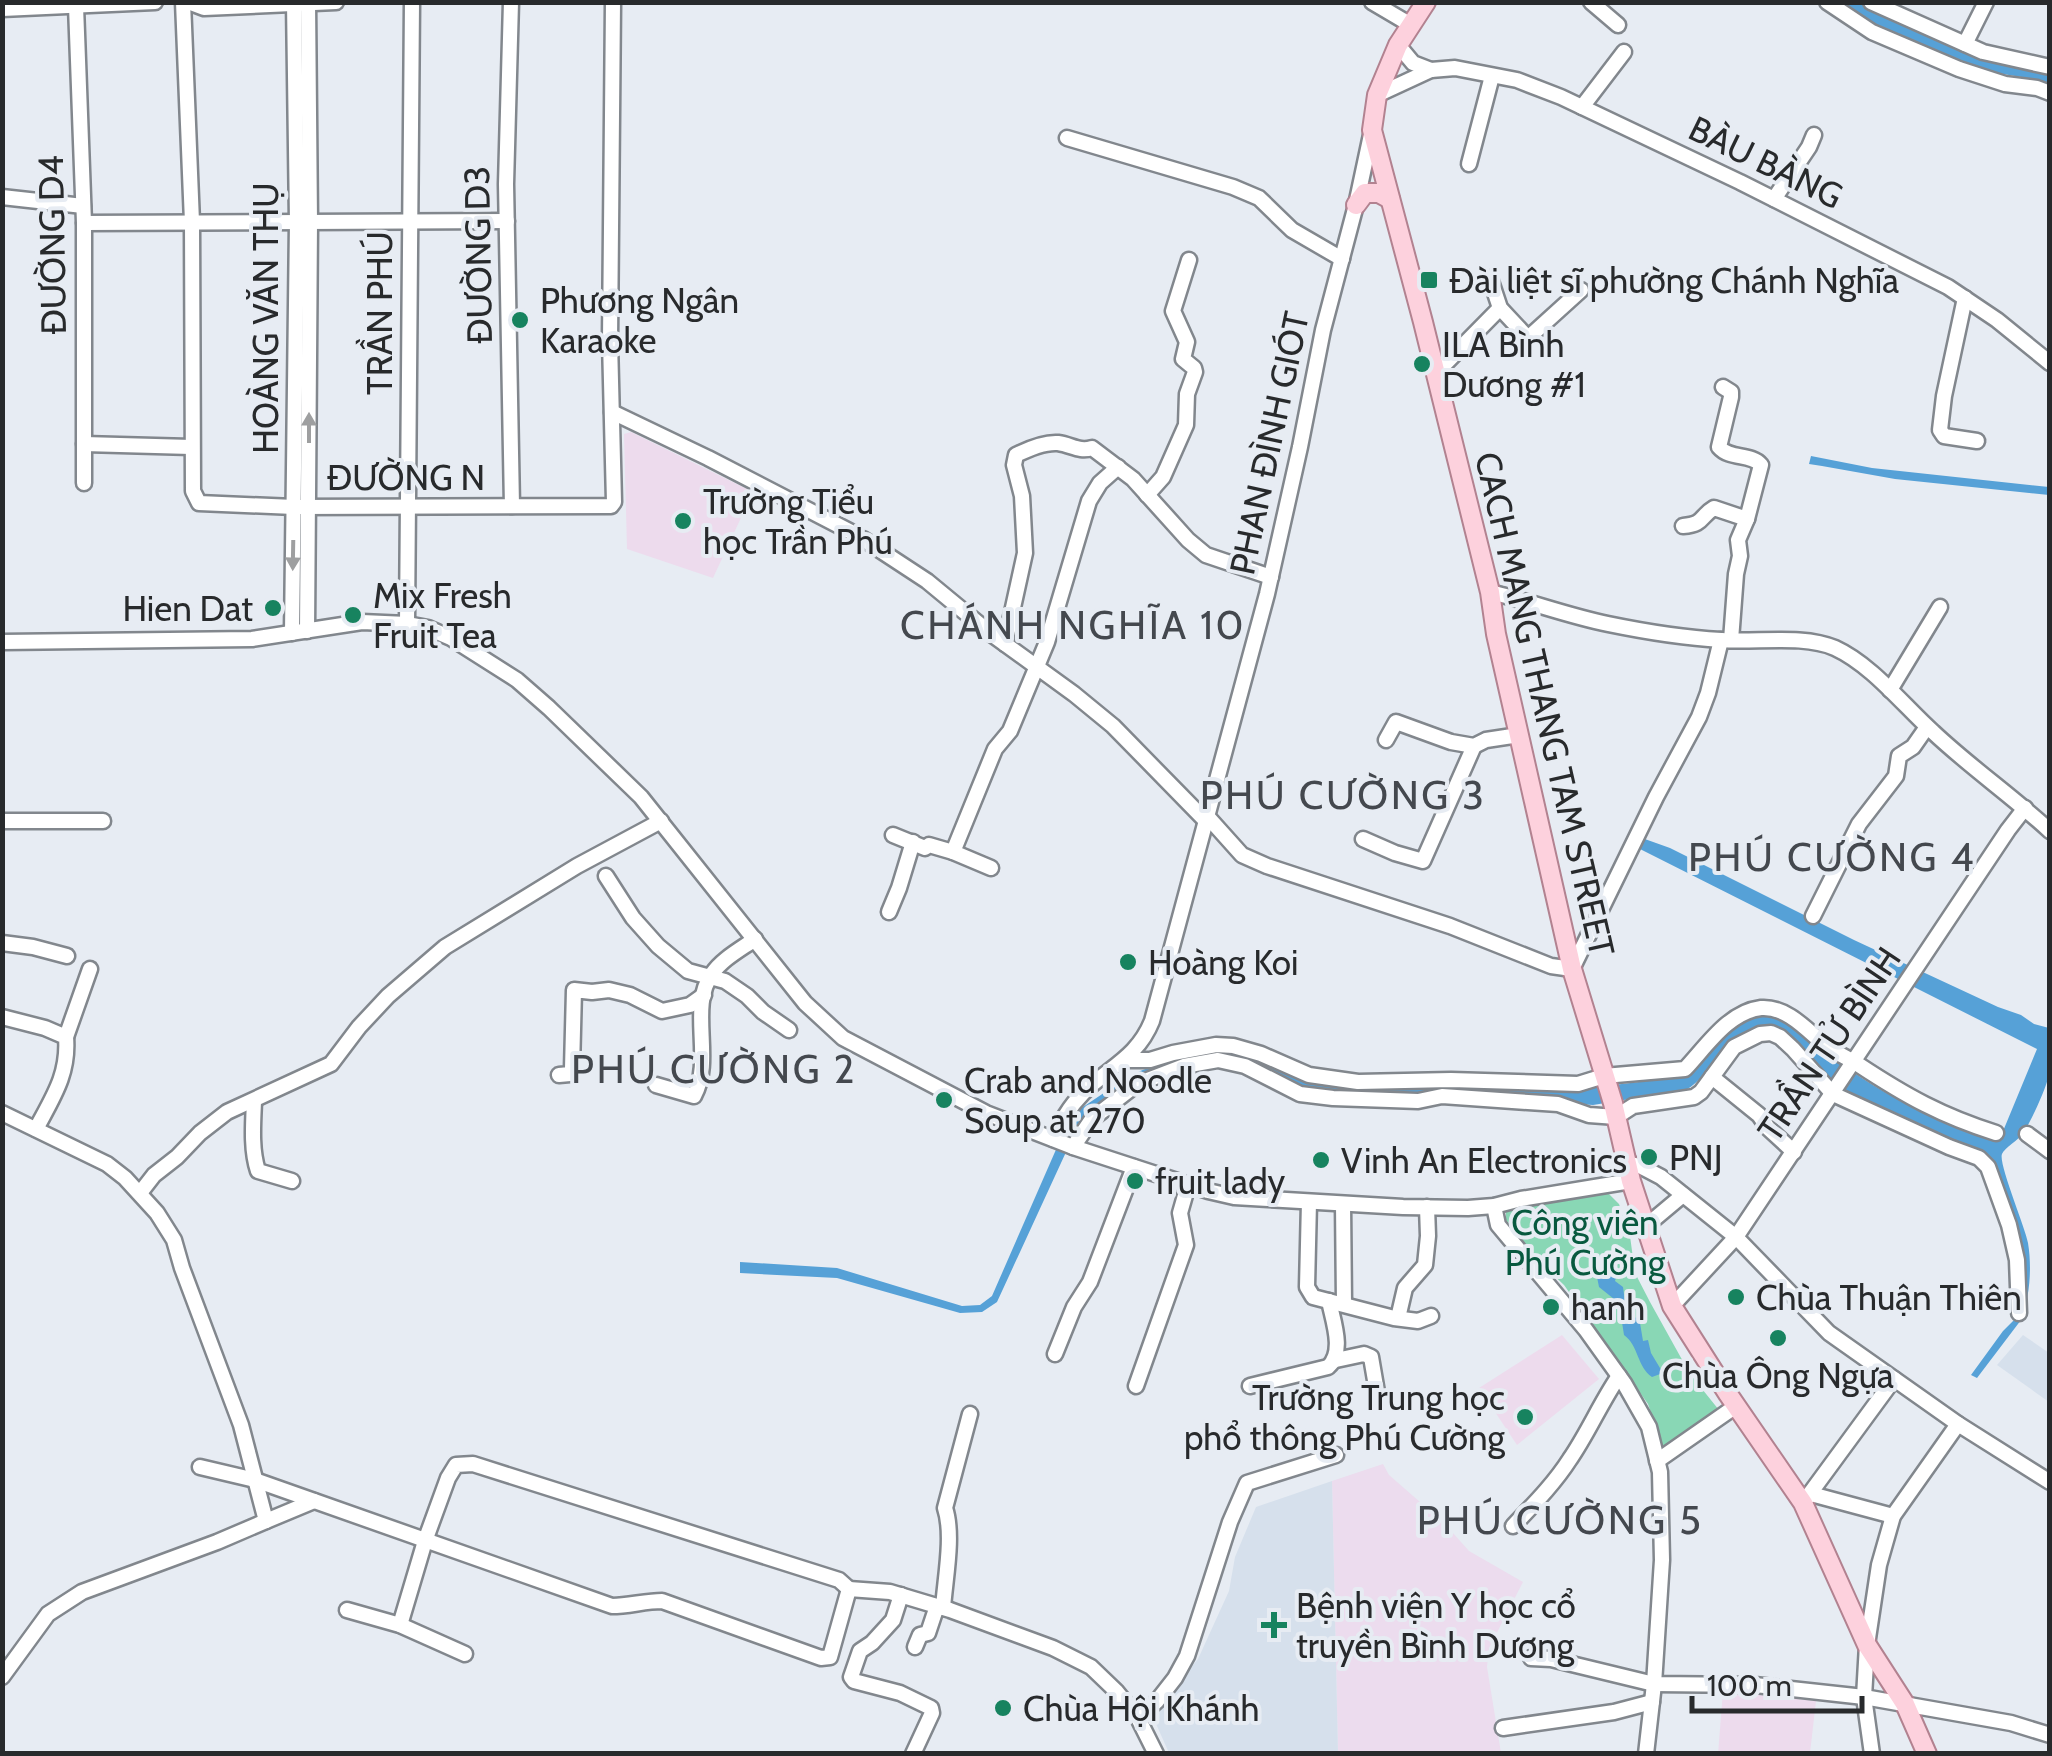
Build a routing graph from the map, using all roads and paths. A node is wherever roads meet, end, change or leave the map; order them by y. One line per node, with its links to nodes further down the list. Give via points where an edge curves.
1 (155, 2): 14 (street)
2 (186, 2): 13 (street, via 204,8); 37 (street, ĐƯỜNG N)
3 (336, 2): 13 (street)
4 (412, 2): 39 (street, TRẦN PHÚ)
5 (511, 2): 36 (street, ĐƯỜNG D3)
6 (613, 2): 50 (street, ĐƯỜNG N)
7 (1372, 2): 16 (street)
8 (1426, 2): 16 (main road, CACH MANG THANG TAM STREET)
9 (1591, 2): 17 (street)
10 (1827, 2): 24 (street, via 1872,32 1959,68)
11 (1871, 2): 18 (street)
12 (1986, 2): 18 (street)
13 (301, 3): 38 (street, HOÀNG VĂN THỤ)
14 (76, 6): 15 (street); 35 (street, ĐƯỜNG D4)
15 (2, 9)
16 (1410, 25): 19 (main road, CACH MANG THANG TAM STREET)
17 (1618, 25)
18 (1965, 44): 21 (street)
19 (1398, 45): 22 (street, via 1413,63); 25 (main road, CACH MANG THANG TAM STREET)
20 (1624, 52): 26 (street)
21 (2050, 67)
22 (1432, 70): 23 (street, BÀU BÀNG); 25 (street)
23 (1492, 76): 26 (street, BÀU BÀNG); 30 (street)
24 (2050, 93)
25 (1377, 94): 27 (main road, CACH MANG THANG TAM STREET)
26 (1582, 107): 33 (street, BÀU BÀNG)
27 (1372, 130): 32 (main road, CACH MANG THANG TAM STREET); 34 (street, PHAN ĐÌNH GIÓT)
28 (1814, 135): 33 (street)
29 (1068, 138): 41 (street, via 1233,187)
30 (1469, 164)
31 (2, 197): 35 (street)
32 (1390, 198): 34 (main road, via 1365,192); 48 (main road, CACH MANG THANG TAM STREET)
33 (1774, 199): 45 (street, BÀU BÀNG)
34 (1356, 204): 41 (street, PHAN ĐÌNH GIÓT)
35 (84, 206): 40 (street, ĐƯỜNG D4)
36 (506, 221): 39 (street); 57 (street, ĐƯỜNG D3)
37 (192, 222): 38 (street); 40 (street); 53 (street, ĐƯỜNG N)
38 (304, 222): 39 (street); 58 (street, HOÀNG VĂN THỤ)
39 (410, 222): 59 (street, TRẦN PHÚ)
40 (84, 223): 52 (street, ĐƯỜNG D4)
41 (1342, 258): 62 (street, PHAN ĐÌNH GIÓT)
42 (1189, 260): 56 (street, via 1174,311 1187,342 1182,359 1195,372 1186,425)
43 (1490, 278): 46 (street)
44 (1580, 290): 46 (street, via 1528,338)
45 (1965, 298): 47 (street, BÀU BÀNG); 51 (street, via 1940,434)
46 (1500, 308): 48 (street)
47 (2050, 363)
48 (1435, 374): 63 (main road, CACH MANG THANG TAM STREET)
49 (1723, 387): 60 (street, via 1731,398 1720,450 1761,466)
50 (612, 412): 57 (street, ĐƯỜNG N, via 610,506); 69 (street, via 858,536)
51 (1977, 441)
52 (84, 444): 53 (street); 55 (street, ĐƯỜNG D4)
53 (191, 447): 58 (street, ĐƯỜNG N, via 193,491 200,503)
54 (1118, 467): 56 (street); 69 (street, via 1092,448 1057,443 1016,455 1025,553); 70 (street, via 1089,501)
55 (84, 482)
56 (1148, 495): 62 (street, via 1206,555)
57 (512, 506): 59 (street, ĐƯỜNG N)
58 (301, 507): 59 (street, ĐƯỜNG N); 66 (street, HOÀNG VĂN THỤ)
59 (408, 507): 65 (street, TRẦN PHÚ)
60 (1747, 519): 61 (street, via 1714,508); 67 (street, via 1738,540)
61 (1684, 526)
62 (1270, 577): 77 (street, PHAN ĐÌNH GIÓT)
63 (1490, 592): 67 (street, via 1606,624); 73 (main road, CACH MANG THANG TAM STREET)
64 (1940, 607): 71 (street)
65 (408, 624): 66 (street, via 362,622); 80 (street, via 452,638 517,680)
66 (299, 632): 68 (street, via 252,639)
67 (1726, 640): 71 (street, via 1834,648); 94 (street, via 1699,717)
68 (2, 642)
69 (1006, 644): 70 (street)
70 (1035, 666): 77 (street, via 1114,726); 85 (street)
71 (1890, 690): 72 (street)
72 (1928, 727): 76 (street); 89 (street, via 1900,756 1896,776 1859,824)
73 (1518, 735): 75 (street); 94 (main road, CACH MANG THANG TAM STREET)
74 (1386, 740): 75 (street, via 1396,722)
75 (1474, 746): 83 (street, via 1423,861)
76 (2025, 808): 81 (street); 102 (street, TRẦN TỬ BÌNH)
77 (1206, 818): 94 (street, via 1254,860); 101 (street, PHAN ĐÌNH GIÓT, via 1152,1021)
78 (2, 821): 79 (street)
79 (103, 821)
80 (661, 821): 90 (street); 108 (street, via 445,947 388,996 331,1064)
81 (2050, 831)
82 (893, 835): 84 (street)
83 (1363, 839)
84 (913, 842): 85 (street); 88 (street)
85 (953, 852): 86 (street)
86 (990, 868)
87 (606, 876): 95 (street, via 658,946 688,971)
88 (889, 912)
89 (1812, 916)
90 (754, 939): 95 (street); 114 (street, via 843,1038 986,1113)
91 (2, 943): 92 (street)
92 (67, 956)
93 (90, 969): 99 (street)
94 (1572, 970): 104 (main road, CACH MANG THANG TAM STREET)
95 (709, 977): 96 (street); 98 (street, via 736,988)
96 (704, 995): 103 (street, via 662,1012 620,992 574,990 572,1069); 106 (street, via 703,1073 694,1096)
97 (2, 1017): 99 (street)
98 (789, 1030)
99 (66, 1037): 111 (street, via 67,1066)
100 (1186, 1058): 101 (street); 104 (street, via 1216,1045 1233,1046 1343,1082 1578,1084); 109 (street, via 1245,1066 1300,1094 1558,1104 1590,1115); 115 (street, via 1092,1119)
101 (1125, 1060): 114 (street, PHAN ĐÌNH GIÓT, via 1084,1091 1064,1114)
102 (1853, 1064): 104 (street, via 1782,1012 1758,1008 1713,1036 1685,1069); 107 (street, TRẦN TỬ BÌNH); 112 (street, via 1956,1121)
103 (559, 1075)
104 (1605, 1077): 109 (main road, CACH MANG THANG TAM STREET)
105 (1712, 1077): 107 (street, via 1734,1047 1771,1033); 109 (street, via 1694,1097); 117 (street)
106 (656, 1085)
107 (1834, 1092): 117 (street, TRẦN TỬ BÌNH); 132 (street, via 1988,1167 2017,1260)
108 (254, 1102): 120 (street, via 258,1171); 122 (street, via 200,1132)
109 (1614, 1110): 119 (main road)
110 (2, 1112): 111 (street)
111 (36, 1129): 122 (street, via 106,1164)
112 (1996, 1133)
113 (2027, 1134): 116 (street)
114 (1054, 1140): 115 (street)
115 (1072, 1147): 118 (street)
116 (2050, 1151)
117 (1794, 1152): 129 (street, TRẦN TỬ BÌNH)
118 (1134, 1167): 121 (street); 135 (street)
119 (1628, 1172): 123 (street, via 1640,1166); 126 (street); 128 (main road)
120 (292, 1181)
121 (1188, 1185): 124 (street, via 1234,1197); 139 (street, via 1180,1213 1186,1244)
122 (140, 1193): 148 (street, via 174,1240)
123 (1683, 1195): 128 (street); 129 (street)
124 (1309, 1202): 125 (street); 130 (street, via 1307,1287 1312,1297)
125 (1343, 1204): 127 (street); 130 (street)
126 (1494, 1206): 127 (street); 137 (street, via 1498,1225)
127 (1427, 1207): 134 (street, via 1428,1255 1405,1288)
128 (1646, 1226): 131 (main road)
129 (1736, 1237): 131 (street, TRẦN TỬ BÌNH); 138 (street, via 1829,1333)
130 (1336, 1303): 134 (street); 136 (street)
131 (1672, 1306): 142 (main road)
132 (2019, 1313)
133 (1431, 1316): 134 (street)
134 (1398, 1318)
135 (1055, 1354)
136 (1336, 1360): 140 (street); 141 (street, via 1372,1356)
137 (1619, 1376): 146 (street, via 1649,1427); 154 (street, via 1572,1458)
138 (1894, 1379): 144 (street); 150 (street)
139 (1136, 1386)
140 (1250, 1386)
141 (1377, 1392)
142 (1736, 1406): 146 (street); 150 (main road)
143 (970, 1414): 158 (street, via 945,1508)
144 (1958, 1424): 149 (street); 152 (street)
145 (1336, 1455): 170 (street, via 1247,1483 1186,1656)
146 (1657, 1460): 166 (street, via 1662,1560)
147 (200, 1466): 148 (street)
148 (255, 1480): 151 (street); 153 (street)
149 (2050, 1482)
150 (1807, 1498): 152 (street); 161 (main road)
151 (314, 1501): 153 (street); 155 (street)
152 (1893, 1516): 161 (street)
153 (266, 1520): 165 (street, via 82,1592 48,1614)
154 (1512, 1526)
155 (425, 1541): 156 (street, via 612,1606 662,1602 821,1658 830,1656); 156 (street, via 448,1478 456,1466 473,1464 840,1580); 160 (street)
156 (849, 1589): 157 (street)
157 (901, 1596): 158 (street); 173 (street, via 893,1620 860,1651 851,1677 931,1708)
158 (940, 1607): 162 (street); 170 (street, via 1090,1667)
159 (347, 1610): 160 (street)
160 (400, 1626): 163 (street)
161 (1867, 1646): 167 (street); 169 (main road)
162 (915, 1648)
163 (465, 1654)
164 (1532, 1658): 166 (street)
165 (2, 1678)
166 (1654, 1684): 167 (street, via 1755,1685); 168 (street)
167 (1864, 1698): 169 (street); 176 (street)
168 (1652, 1702): 171 (street); 175 (street)
169 (1905, 1704): 172 (street); 177 (main road)
170 (1138, 1718): 174 (street)
171 (1503, 1728)
172 (2050, 1735)
173 (913, 1754)
174 (1156, 1754)
175 (1646, 1754)
176 (1872, 1754)
177 (1927, 1754)

